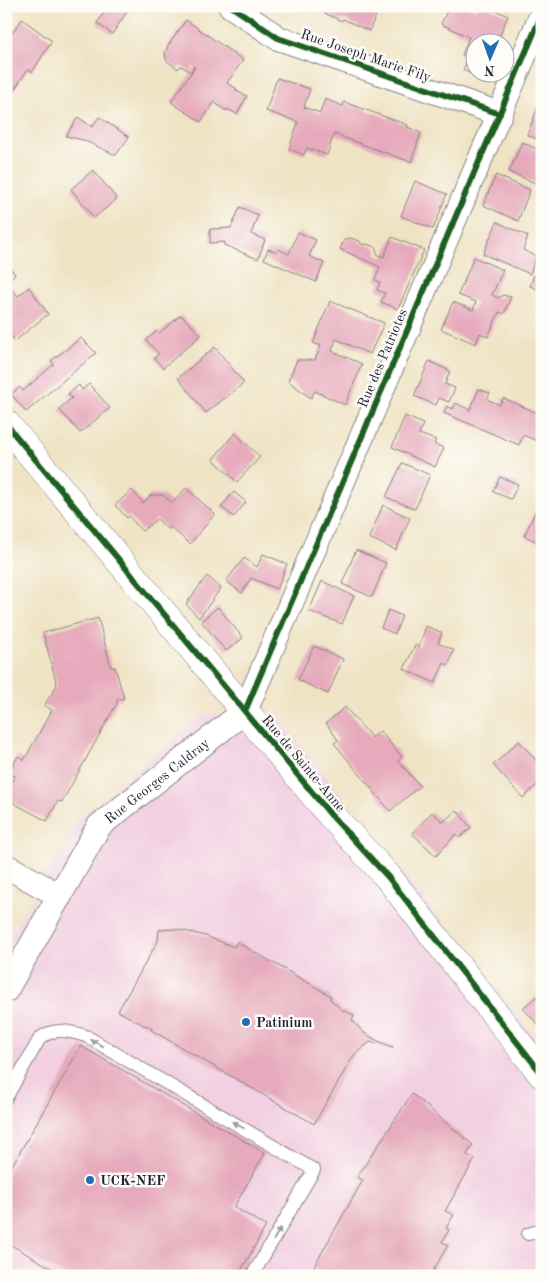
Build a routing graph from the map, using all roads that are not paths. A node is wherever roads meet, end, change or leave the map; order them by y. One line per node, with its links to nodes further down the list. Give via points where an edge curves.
1 (231, 6): 3 (street, Rue Joseph Marie Fily, via 278,38)
2 (542, 14): 3 (street, Rue des Patriotes)
3 (500, 114): 5 (street, Rue des Patriotes)
4 (6, 424): 5 (street, Rue de Sainte-Anne)
5 (245, 711): 7 (street, Rue Georges Caldray, via 100,826); 9 (street, Rue de Sainte-Anne, via 388,878)
6 (6, 866): 7 (street)
7 (60, 896): 8 (street, Rue Georges Caldray)
8 (6, 990)
9 (542, 1074)
10 (6, 1098): 13 (lane, one-way to 10, via 314,1170 86,1036 70,1031 48,1032 40,1038)
11 (542, 1230): 12 (lane)
12 (528, 1234)
13 (252, 1276)

